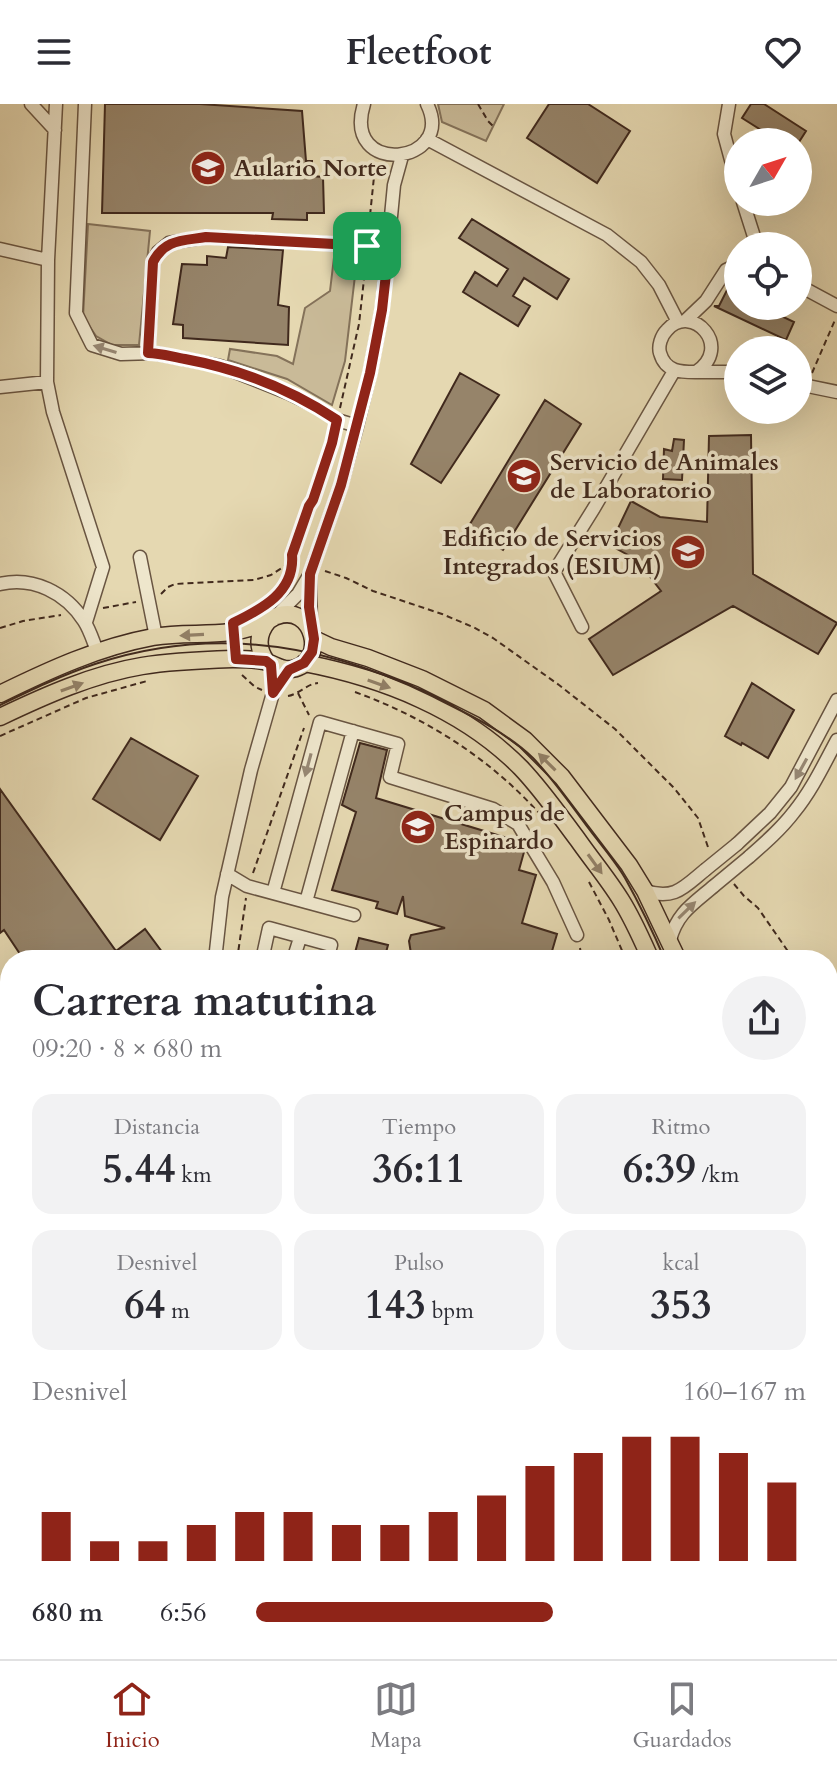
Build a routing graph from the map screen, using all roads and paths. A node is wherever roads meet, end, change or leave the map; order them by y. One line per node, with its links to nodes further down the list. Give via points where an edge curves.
1 (31, 104): 10 (street)
2 (56, 104): 10 (street)
3 (85, 104): 25 (street, one-way to 3, via 121,354 92,345 76,313)
4 (364, 104): 12 (street, via 361,129 367,141 376,150)
5 (427, 104): 11 (street, via 432,121)
6 (478, 104): 8 (path)
7 (729, 104): 9 (street)
8 (493, 126)
9 (725, 128)
10 (55, 130): 17 (street)
11 (427, 139): 12 (street); 23 (street, via 607,235 641,262)
12 (402, 156): 15 (street)
13 (371, 162): 14 (path, via 375,167)
14 (367, 246): 15 (street); 25 (street, via 206,237 169,243 153,262); 36 (path, via 359,324)
15 (389, 247): 37 (street)
16 (0, 249): 17 (street)
17 (48, 260): 32 (street)
18 (724, 272): 20 (street)
19 (812, 293): 21 (street)
20 (706, 301): 23 (street); 24 (street)
21 (837, 306)
22 (837, 315): 28 (path)
23 (682, 322): 24 (street); 29 (street, via 666,331 660,345 665,364)
24 (704, 329): 26 (street, via 711,342)
25 (148, 353): 36 (street, via 220,366)
26 (710, 357): 27 (street); 31 (street)
27 (724, 364)
28 (812, 365)
29 (674, 371): 31 (street); 44 (street, via 554,572)
30 (724, 371): 31 (street)
31 (696, 372)
32 (47, 382): 33 (street); 42 (street, via 103,567)
33 (0, 387)
34 (812, 387): 35 (street)
35 (837, 392)
36 (337, 420): 37 (street); 41 (path)
37 (357, 426): 39 (street)
38 (140, 557): 47 (street)
39 (310, 574): 43 (street); 46 (street)
40 (0, 584): 42 (street, via 16,580 53,591)
41 (281, 592)
42 (82, 618): 45 (path, via 23,621); 48 (street)
43 (272, 619): 46 (main road, via 295,616); 47 (main road, one-way to 47, via 235,633); 49 (main road, via 259,640)
44 (582, 627)
45 (0, 628)
46 (313, 634): 50 (main road, via 312,652); 62 (main road, one-way to 46, via 562,777 525,740 484,710 422,679 331,647)
47 (156, 637): 48 (main road)
48 (97, 651): 53 (main road)
49 (269, 663): 50 (main road, via 279,669); 51 (street); 56 (main road, one-way to 49, via 67,688 142,666 236,659)
50 (297, 666): 51 (street); 74 (main road, one-way to 74, via 355,676 403,692 488,739 543,794 621,900)
51 (273, 693): 60 (street)
52 (298, 693): 55 (path)
53 (0, 694)
54 (837, 700): 62 (street, one-way to 62, bridge, via 791,787 770,813 676,892)
55 (309, 714)
56 (0, 717)
57 (304, 728): 61 (path)
58 (353, 731): 63 (street, one-way to 63, via 320,722); 64 (street); 66 (street, via 398,744 390,777 493,809 518,824)
59 (837, 740): 68 (street, one-way to 59, bridge, via 678,918 794,812)
60 (227, 874): 61 (street); 69 (street)
61 (247, 886): 63 (street); 70 (path)
62 (645, 891): 68 (main road)
63 (273, 893): 64 (street)
64 (306, 902): 65 (street)
65 (354, 915)
66 (577, 935)
67 (300, 938): 71 (street, via 269,928); 72 (street); 73 (street, via 331,945)
68 (670, 940): 75 (main road)
69 (216, 950)
70 (238, 950)
71 (264, 950)
72 (296, 950)
73 (330, 950)
74 (646, 950)
75 (674, 950)

